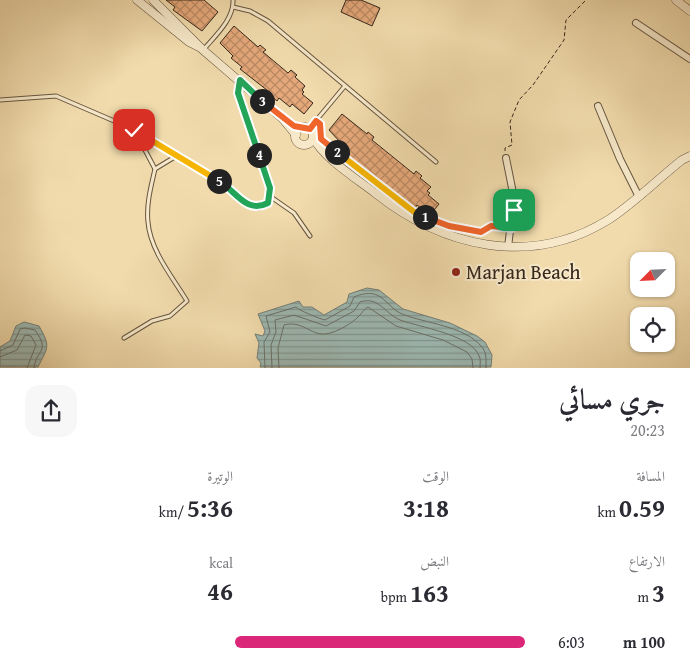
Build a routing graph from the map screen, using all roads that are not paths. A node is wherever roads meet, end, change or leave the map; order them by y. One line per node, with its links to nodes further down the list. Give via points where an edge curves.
1 (137, 0): 8 (street)
2 (153, 0): 8 (street)
3 (233, 0): 5 (lane)
4 (676, 0): 6 (street)
5 (234, 7): 8 (lane, via 222,28); 11 (lane, via 268,21)
6 (690, 11)
7 (636, 23): 9 (street)
8 (203, 50): 10 (street)
9 (690, 59)
10 (238, 79): 14 (street); 28 (lane, via 238,91)
11 (344, 87): 16 (lane); 25 (lane)
12 (0, 100): 17 (lane, via 56,96)
13 (598, 106): 27 (street)
14 (282, 118): 15 (street); 18 (street)
15 (301, 128): 16 (street); 18 (street)
16 (310, 129): 19 (street)
17 (134, 130): 22 (lane); 26 (lane)
18 (296, 136): 20 (street, via 299,144)
19 (317, 138): 20 (street); 21 (street)
20 (305, 145): 21 (street)
21 (329, 151): 30 (street, via 397,211 432,230 459,239)
22 (178, 155): 26 (lane); 28 (lane, via 223,184 249,206 258,208 268,203)
23 (690, 156): 27 (street)
24 (506, 158): 30 (street, via 514,198)
25 (436, 162)
26 (155, 169): 31 (lane, via 148,223 158,254 187,301 170,316 152,321)
27 (638, 195): 30 (street, via 609,219 572,238 536,246)
28 (271, 197): 29 (lane, via 294,213)
29 (310, 236)
30 (508, 247)
31 (124, 338)

